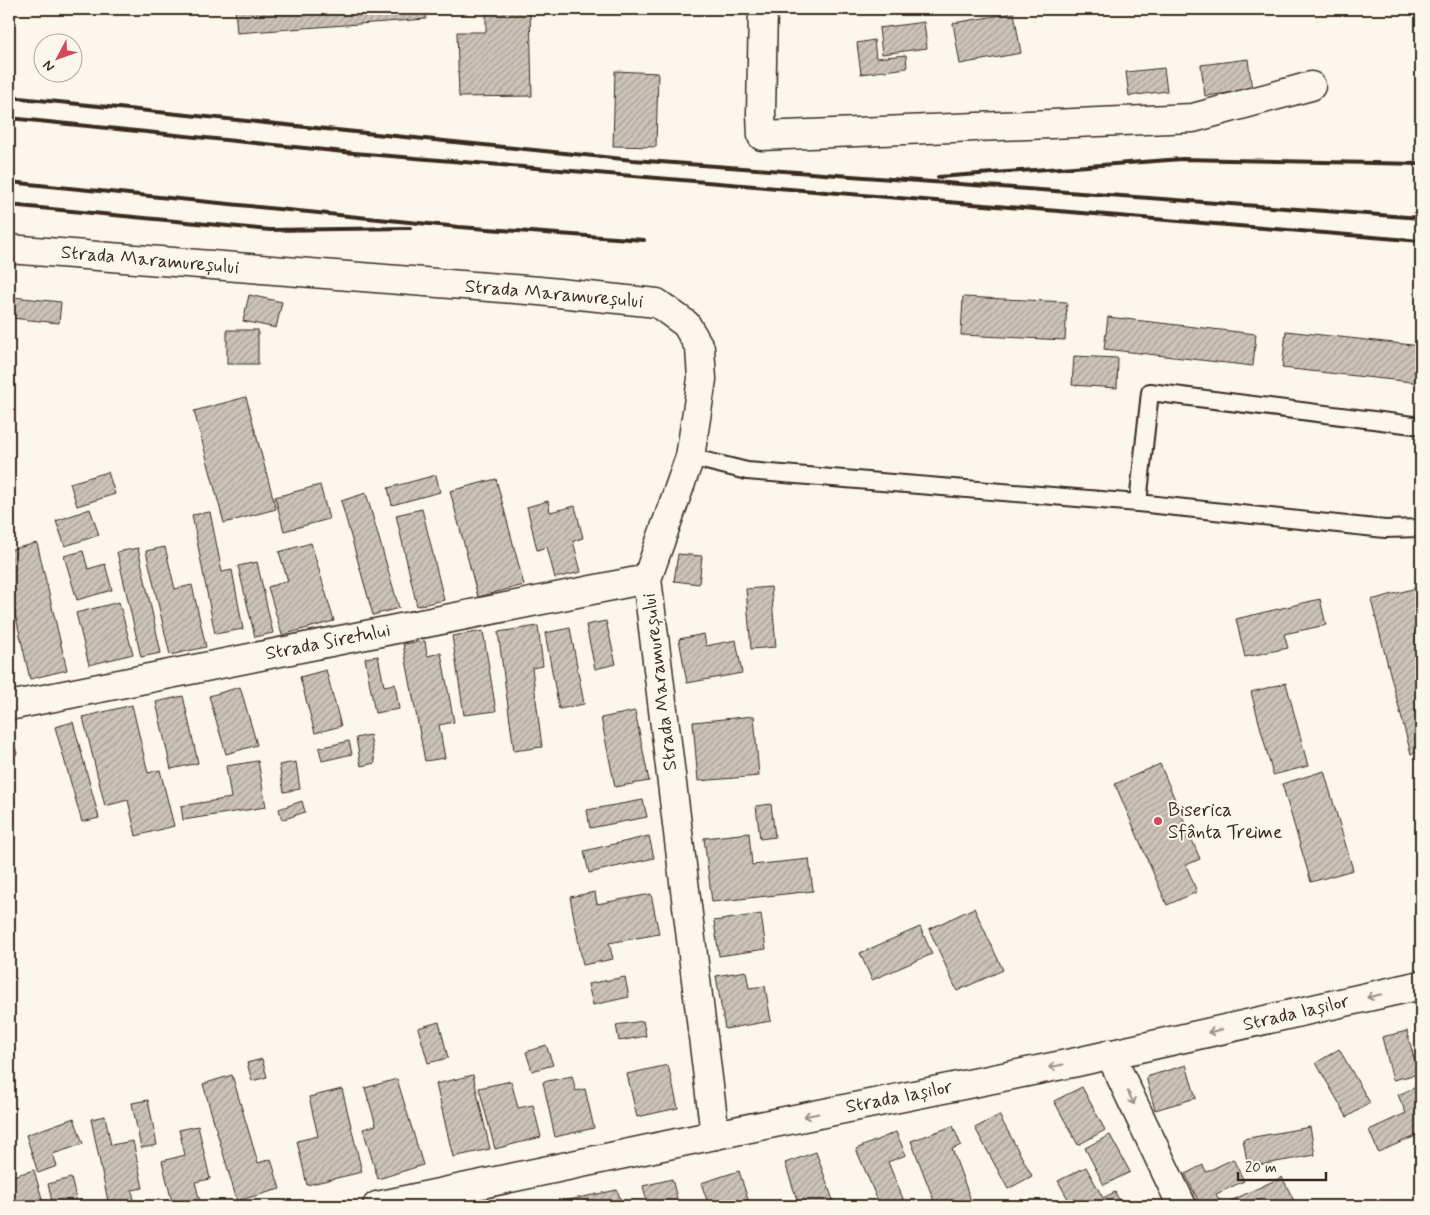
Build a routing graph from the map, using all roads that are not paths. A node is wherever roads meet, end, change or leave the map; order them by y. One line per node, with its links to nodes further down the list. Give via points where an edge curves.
1 (763, 9): 2 (street, via 762,136 1194,118)
2 (1311, 86)
3 (9, 249): 5 (street, Strada Maramureșului, via 657,303 686,324 700,348 702,379)
4 (1421, 426): 6 (lane, via 1150,392)
5 (690, 457): 6 (lane, via 747,471); 8 (street, Strada Maramureșului)
6 (1138, 503): 7 (lane, via 1385,529)
7 (1421, 528)
8 (647, 579): 9 (street, Strada Siretului); 12 (street, Strada Maramureșului)
9 (9, 706)
10 (1421, 985): 11 (street, Strada Iașilor, one-way to 11)
11 (1110, 1054): 12 (street, Strada Iașilor, one-way to 12); 14 (street, one-way to 14)
12 (715, 1135): 13 (street, Strada Iașilor)
13 (377, 1206)
14 (1182, 1206)

